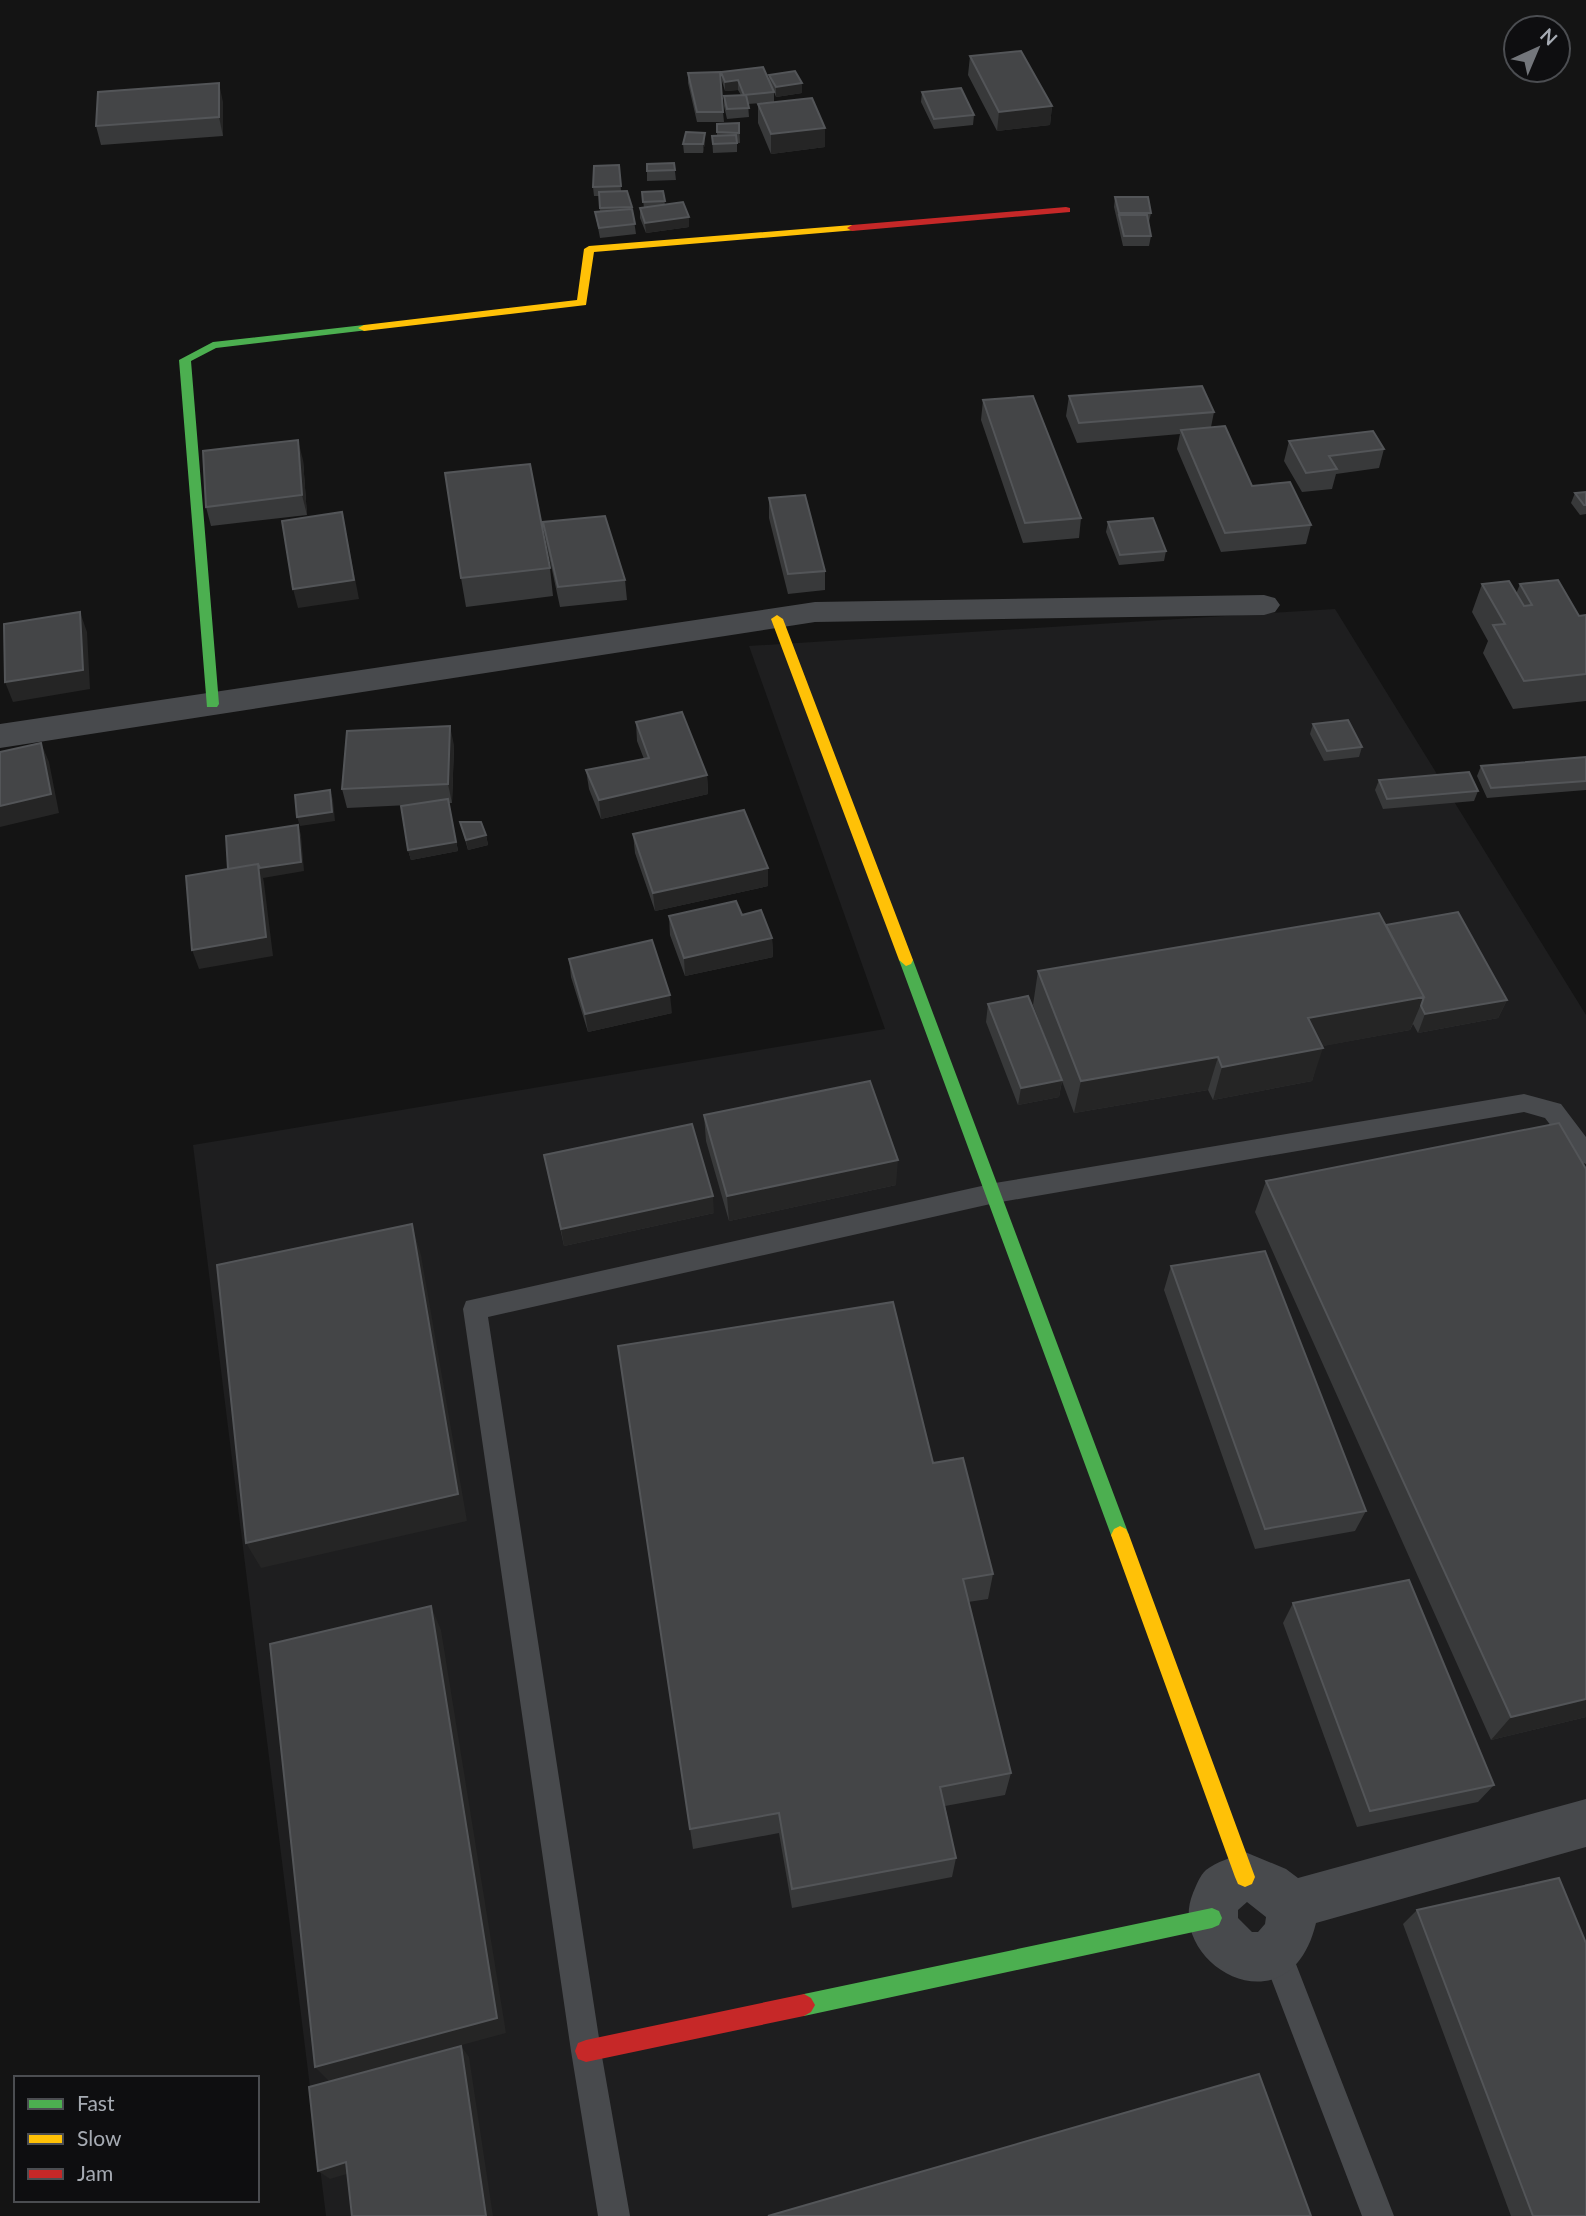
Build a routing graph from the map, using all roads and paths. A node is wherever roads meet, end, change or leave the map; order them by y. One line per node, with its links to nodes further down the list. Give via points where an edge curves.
1 (1066, 210): 4 (street, via 589,250 582,303 213,345 197,351 185,360)
2 (1264, 605): 3 (street, via 815,612)
3 (777, 619): 4 (street); 7 (street)
4 (212, 704): 5 (street)
5 (0, 736)
6 (1586, 1154): 7 (lane, via 1553,1111 1524,1103)
7 (995, 1193): 9 (street); 13 (lane, via 475,1309)
8 (1586, 1823): 10 (street)
9 (1245, 1877): 10 (street, via 1266,1882); 11 (street, via 1226,1882 1220,1889 1214,1897)
10 (1288, 1906): 12 (street, via 1288,1937)
11 (1212, 1918): 12 (street, via 1221,1939 1237,1954 1258,1959); 13 (street)
12 (1276, 1952): 15 (lane)
13 (586, 2051): 14 (lane)
14 (614, 2216)
15 (1378, 2216)

